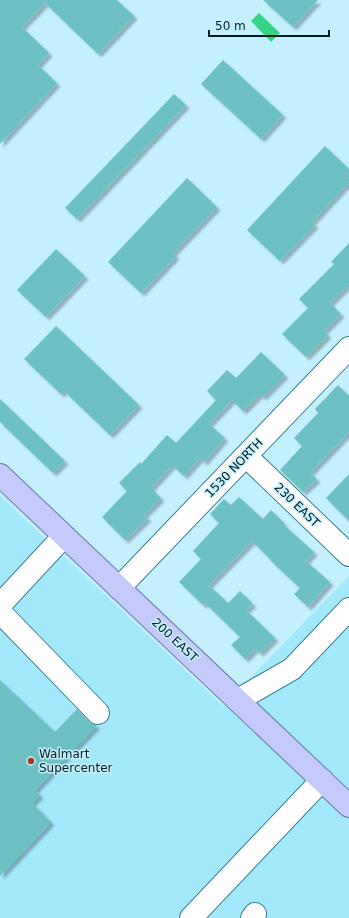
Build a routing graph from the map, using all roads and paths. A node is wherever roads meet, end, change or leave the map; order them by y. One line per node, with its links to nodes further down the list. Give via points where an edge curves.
1 (349, 348): 2 (street, 1530 NORTH)
2 (246, 456): 5 (street, 230 EAST); 6 (street, 1530 NORTH)
3 (0, 475): 4 (main road, 200 EAST)
4 (64, 536): 6 (main road, 200 EAST); 7 (street)
5 (349, 555)
6 (119, 588): 10 (main road, 200 EAST)
7 (0, 605)
8 (349, 609): 10 (street, via 292,669)
9 (0, 612): 11 (street)
10 (238, 700): 12 (main road, 200 EAST)
11 (98, 712)
12 (322, 780): 13 (main road, 200 EAST); 14 (street)
13 (349, 806)
14 (191, 918)

